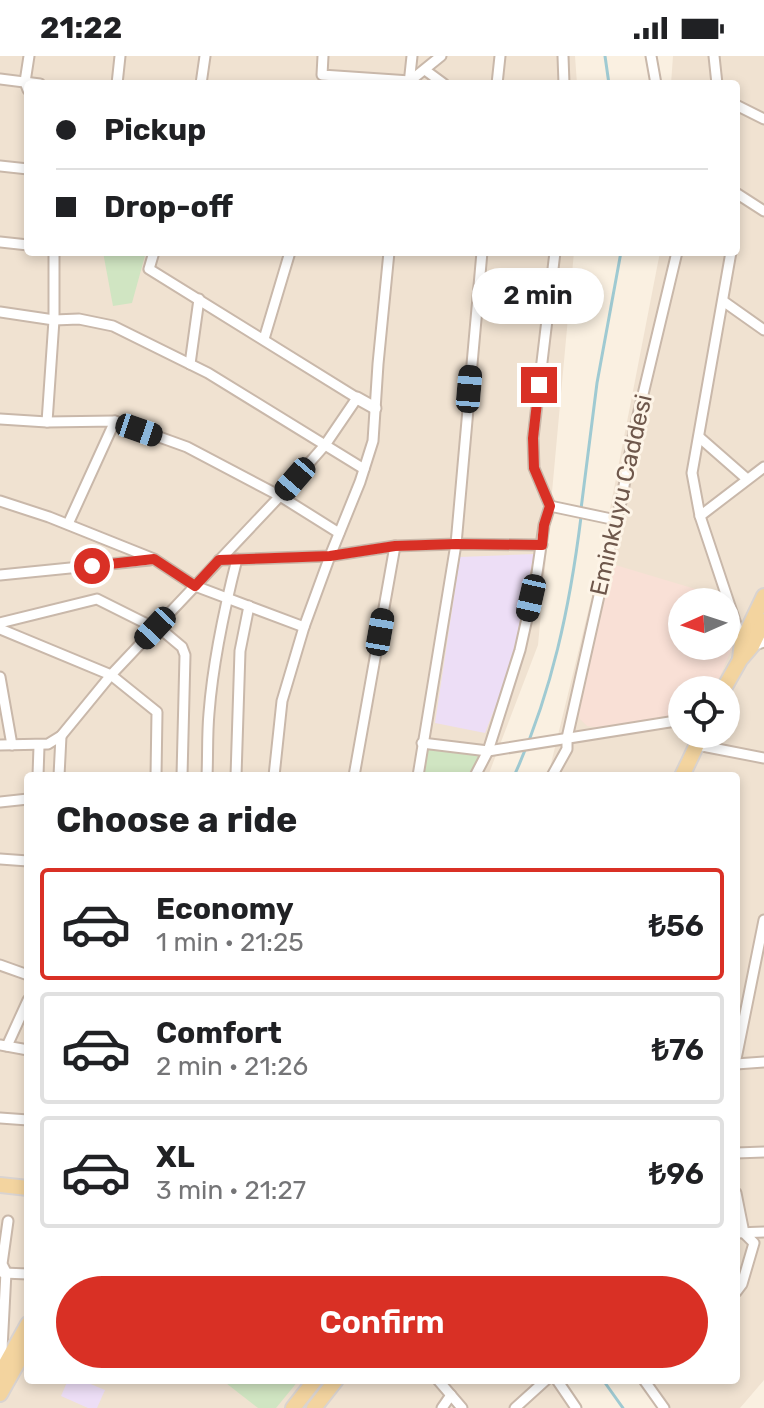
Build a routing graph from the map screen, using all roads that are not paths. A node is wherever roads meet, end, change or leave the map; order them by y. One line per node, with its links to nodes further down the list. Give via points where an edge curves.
1 (29, 56): 13 (street)
2 (120, 56): 14 (street)
3 (205, 56): 15 (street)
4 (323, 56): 16 (street, via 322,75)
5 (412, 56): 17 (street)
6 (441, 56): 11 (street)
7 (500, 56): 20 (street)
8 (563, 56): 21 (street)
9 (651, 56): 22 (street)
10 (714, 56): 23 (street)
11 (425, 70): 18 (street); 19 (street)
12 (0, 79): 24 (street)
13 (27, 80)
14 (117, 80)
15 (202, 80)
16 (385, 80)
17 (410, 80)
18 (412, 80)
19 (439, 80)
20 (497, 80)
21 (564, 80)
22 (655, 80)
23 (717, 80)
24 (24, 85)
25 (740, 107): 26 (street)
26 (764, 119)
27 (0, 166): 28 (street)
28 (24, 169)
29 (740, 196): 30 (street)
30 (764, 211)
31 (0, 242): 32 (street)
32 (24, 245)
33 (54, 256): 44 (street)
34 (153, 256): 41 (street, via 149,269)
35 (288, 256): 46 (street)
36 (389, 256): 49 (street)
37 (482, 256): 65 (street)
38 (555, 256): 60 (street, via 533,438 534,468)
39 (676, 256): 62 (street, Eminkuyu Caddesi)
40 (730, 256): 42 (street)
41 (199, 299): 46 (street); 47 (street)
42 (723, 301): 45 (street); 53 (street)
43 (0, 312): 44 (street)
44 (54, 320): 47 (street, via 113,326); 52 (street)
45 (764, 330)
46 (264, 339): 48 (street)
47 (190, 364): 54 (street)
48 (357, 398): 49 (street); 54 (street)
49 (375, 408): 56 (street)
50 (0, 419): 52 (street)
51 (115, 421): 52 (street); 58 (street, via 187,447); 63 (street)
52 (47, 422)
53 (699, 437): 57 (street); 61 (street, via 692,473)
54 (325, 445): 56 (street); 58 (street)
55 (764, 467): 57 (street)
56 (364, 469): 64 (street)
57 (747, 479): 61 (street)
58 (280, 496): 64 (street); 71 (street)
59 (0, 501): 63 (street)
60 (550, 506): 62 (street); 66 (street)
61 (700, 516): 81 (street)
62 (616, 520): 87 (street, Eminkuyu Caddesi)
63 (68, 524): 69 (street)
64 (339, 533): 68 (street)
65 (456, 544): 66 (street); 67 (street); 88 (street)
66 (542, 545): 94 (street, via 520,650)
67 (395, 546): 68 (street); 103 (street)
68 (330, 556): 70 (street); 80 (street)
69 (154, 559): 72 (street); 73 (street)
70 (237, 559): 71 (street); 75 (street)
71 (219, 560): 73 (street)
72 (0, 575)
73 (195, 586): 75 (street); 79 (street)
74 (764, 596): 81 (main road)
75 (227, 598): 76 (street); 100 (street, via 215,659)
76 (249, 606): 80 (street); 101 (street, via 240,651)
77 (764, 621): 81 (main road)
78 (0, 626): 79 (street, via 97,599); 82 (street)
79 (156, 627): 82 (street); 99 (street, via 185,655)
80 (304, 627): 102 (street, via 282,701)
81 (753, 643): 83 (main road)
82 (111, 675): 86 (street); 98 (street, via 157,712)
83 (731, 676)
84 (0, 677): 90 (street)
85 (668, 722): 87 (street)
86 (61, 736): 91 (street); 97 (street)
87 (564, 738): 94 (street); 106 (street, Eminkuyu Caddesi, via 567,749)
88 (422, 743): 94 (street); 104 (street)
89 (0, 745): 90 (street)
90 (12, 745): 91 (street)
91 (39, 746): 96 (street)
92 (695, 748): 107 (main road)
93 (730, 748): 95 (street)
94 (488, 751): 105 (street)
95 (764, 758)
96 (38, 772)
97 (59, 772)
98 (156, 772)
99 (182, 772)
100 (207, 772)
101 (236, 772)
102 (274, 772)
103 (355, 772)
104 (418, 772)
105 (477, 772)
106 (554, 772)
107 (684, 772)
108 (24, 799): 109 (street)
109 (0, 802)
110 (0, 859): 111 (street)
111 (24, 861)
112 (764, 920): 115 (street)
113 (0, 965): 114 (street)
114 (24, 974)
115 (753, 977): 116 (street); 118 (street)
116 (764, 977)
117 (24, 1007): 119 (street)
118 (740, 1042)
119 (3, 1046): 120 (street)
120 (24, 1052)
121 (740, 1062): 122 (street)
122 (764, 1062)
123 (0, 1118): 124 (street)
124 (24, 1120)
125 (764, 1152): 126 (street)
126 (740, 1153)
127 (0, 1185): 128 (main road)
128 (24, 1188)
129 (8, 1221): 132 (street)
130 (764, 1232): 131 (street)
131 (740, 1233): 134 (street, via 754,1243)
132 (3, 1273): 133 (street); 135 (street)
133 (24, 1274)
134 (740, 1287)
135 (2, 1319): 138 (street)
136 (24, 1331): 138 (main road)
137 (24, 1351): 145 (main road)
138 (0, 1373)
139 (312, 1384): 147 (main road)
140 (333, 1384): 148 (main road)
141 (443, 1384): 146 (street)
142 (542, 1384): 151 (street)
143 (560, 1384): 152 (street)
144 (649, 1384): 153 (street)
145 (0, 1394)
146 (451, 1395): 149 (street); 150 (street)
147 (293, 1408)
148 (314, 1408)
149 (442, 1408)
150 (462, 1408)
151 (515, 1408)
152 (576, 1408)
153 (664, 1408)

